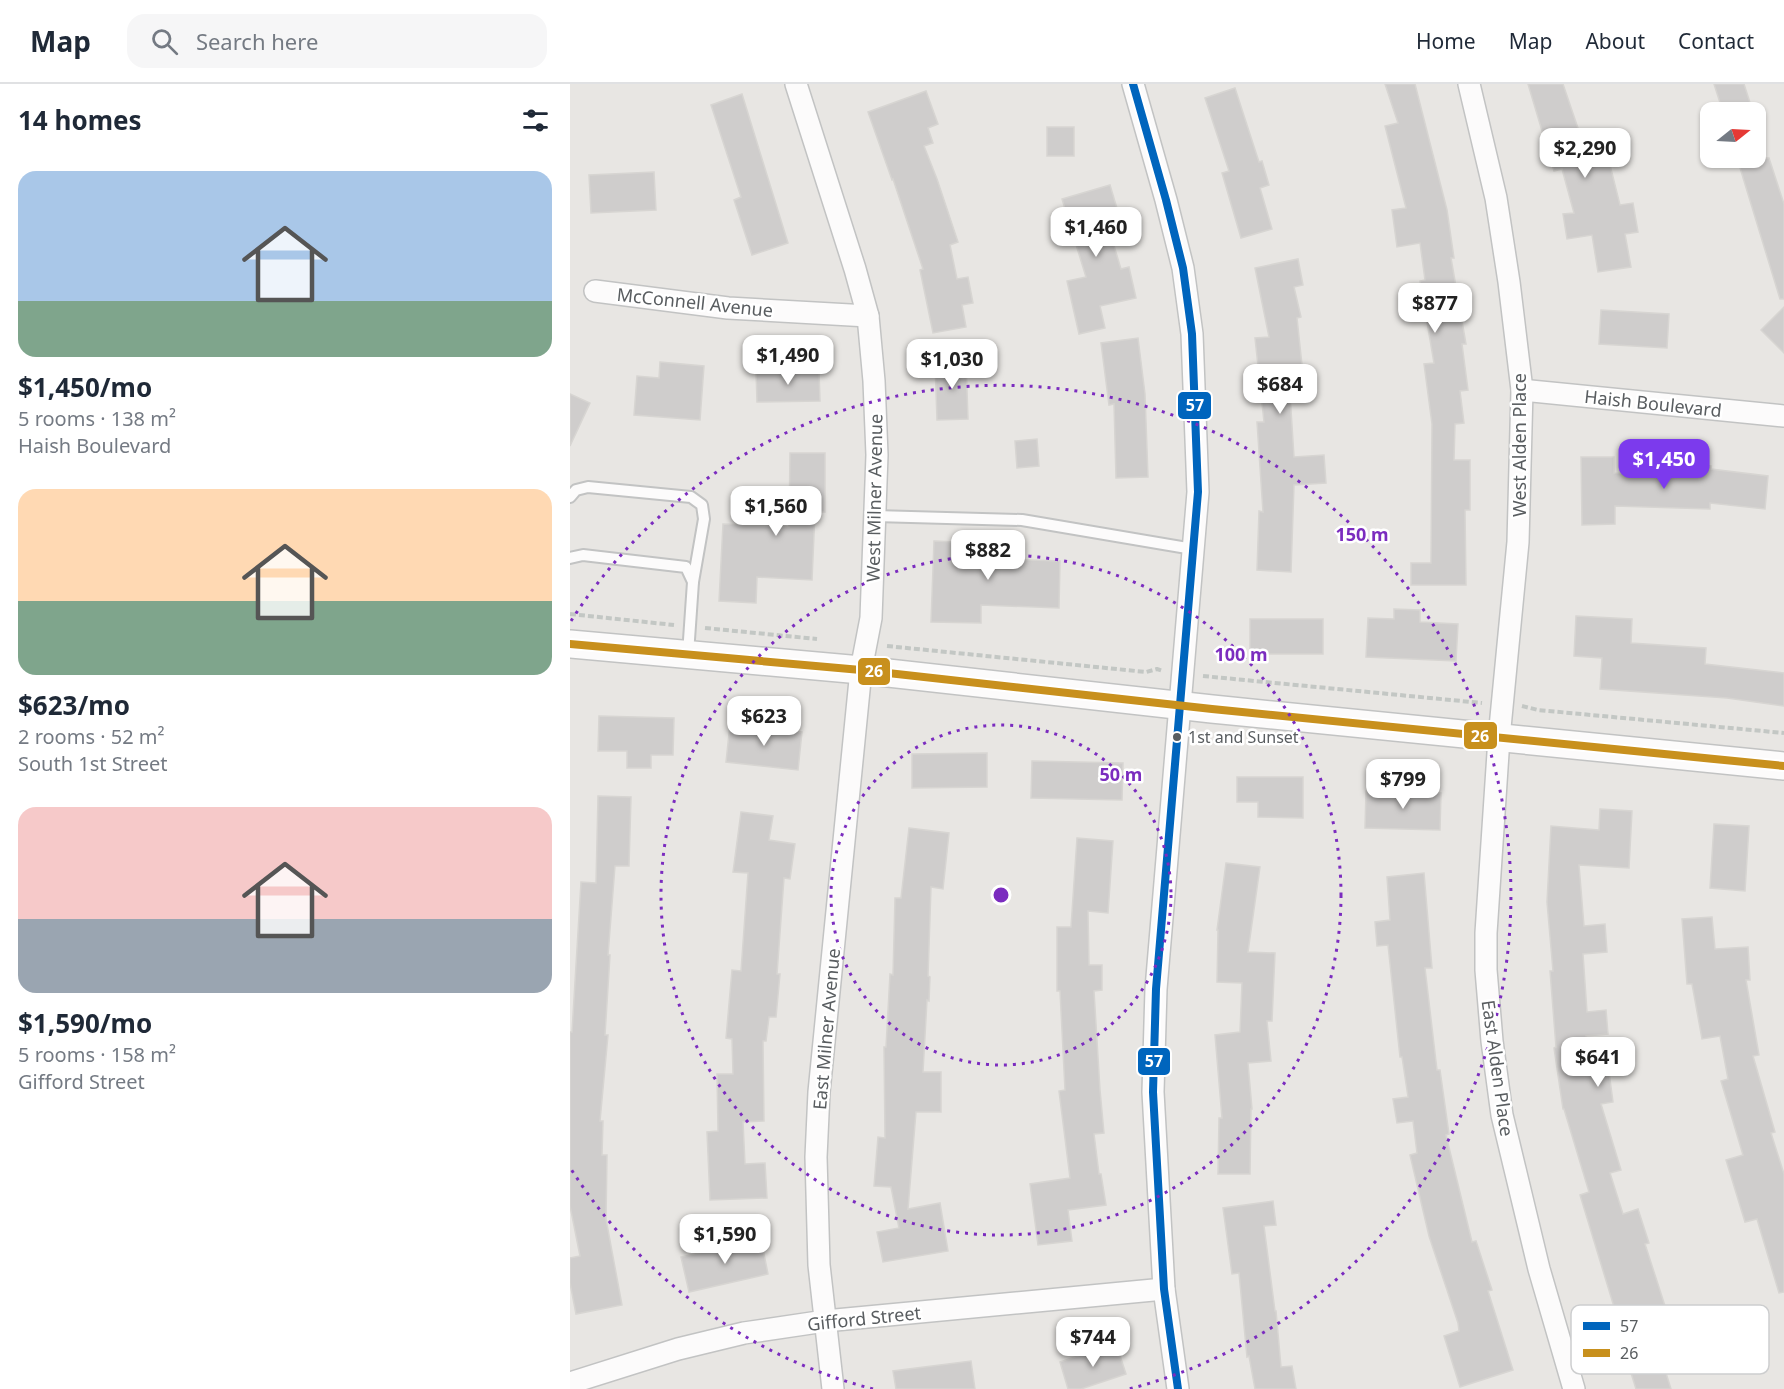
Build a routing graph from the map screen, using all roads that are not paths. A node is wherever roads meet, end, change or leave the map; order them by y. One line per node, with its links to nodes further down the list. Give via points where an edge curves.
1 (796, 84): 5 (street, West Milner Avenue)
2 (1133, 84): 10 (street, via 1183,268 1192,334 1198,492)
3 (1469, 84): 6 (street, West Alden Place, via 1496,198)
4 (595, 291): 5 (street, McConnell Avenue, via 728,309)
5 (868, 316): 9 (street, West Milner Avenue, via 877,455)
6 (1522, 390): 7 (street, Haish Boulevard); 17 (street, West Alden Place, via 1518,542)
7 (1784, 417)
8 (570, 497): 12 (lane, via 576,490 588,487 691,497 702,505 704,519)
9 (875, 516): 10 (lane, via 1022,520); 15 (street, West Milner Avenue, via 871,618)
10 (1193, 549): 16 (street)
11 (570, 558): 12 (lane, via 583,555 686,567)
12 (693, 582): 14 (lane)
13 (570, 644): 14 (street)
14 (688, 654): 15 (street)
15 (861, 670): 16 (street); 20 (street, East Milner Avenue, via 819,1092 816,1198)
16 (1179, 705): 17 (street); 19 (street, via 1154,1058 1155,1164)
17 (1499, 738): 18 (street); 24 (street, East Alden Place, via 1486,933 1492,1041 1504,1126)
18 (1784, 766)
19 (1164, 1289): 20 (street, Gifford Street); 23 (street)
20 (825, 1321): 21 (street, Gifford Street, via 744,1333 678,1349); 22 (street, East Milner Avenue)
21 (570, 1383)
22 (833, 1389)
23 (1178, 1389)
24 (1574, 1389)

